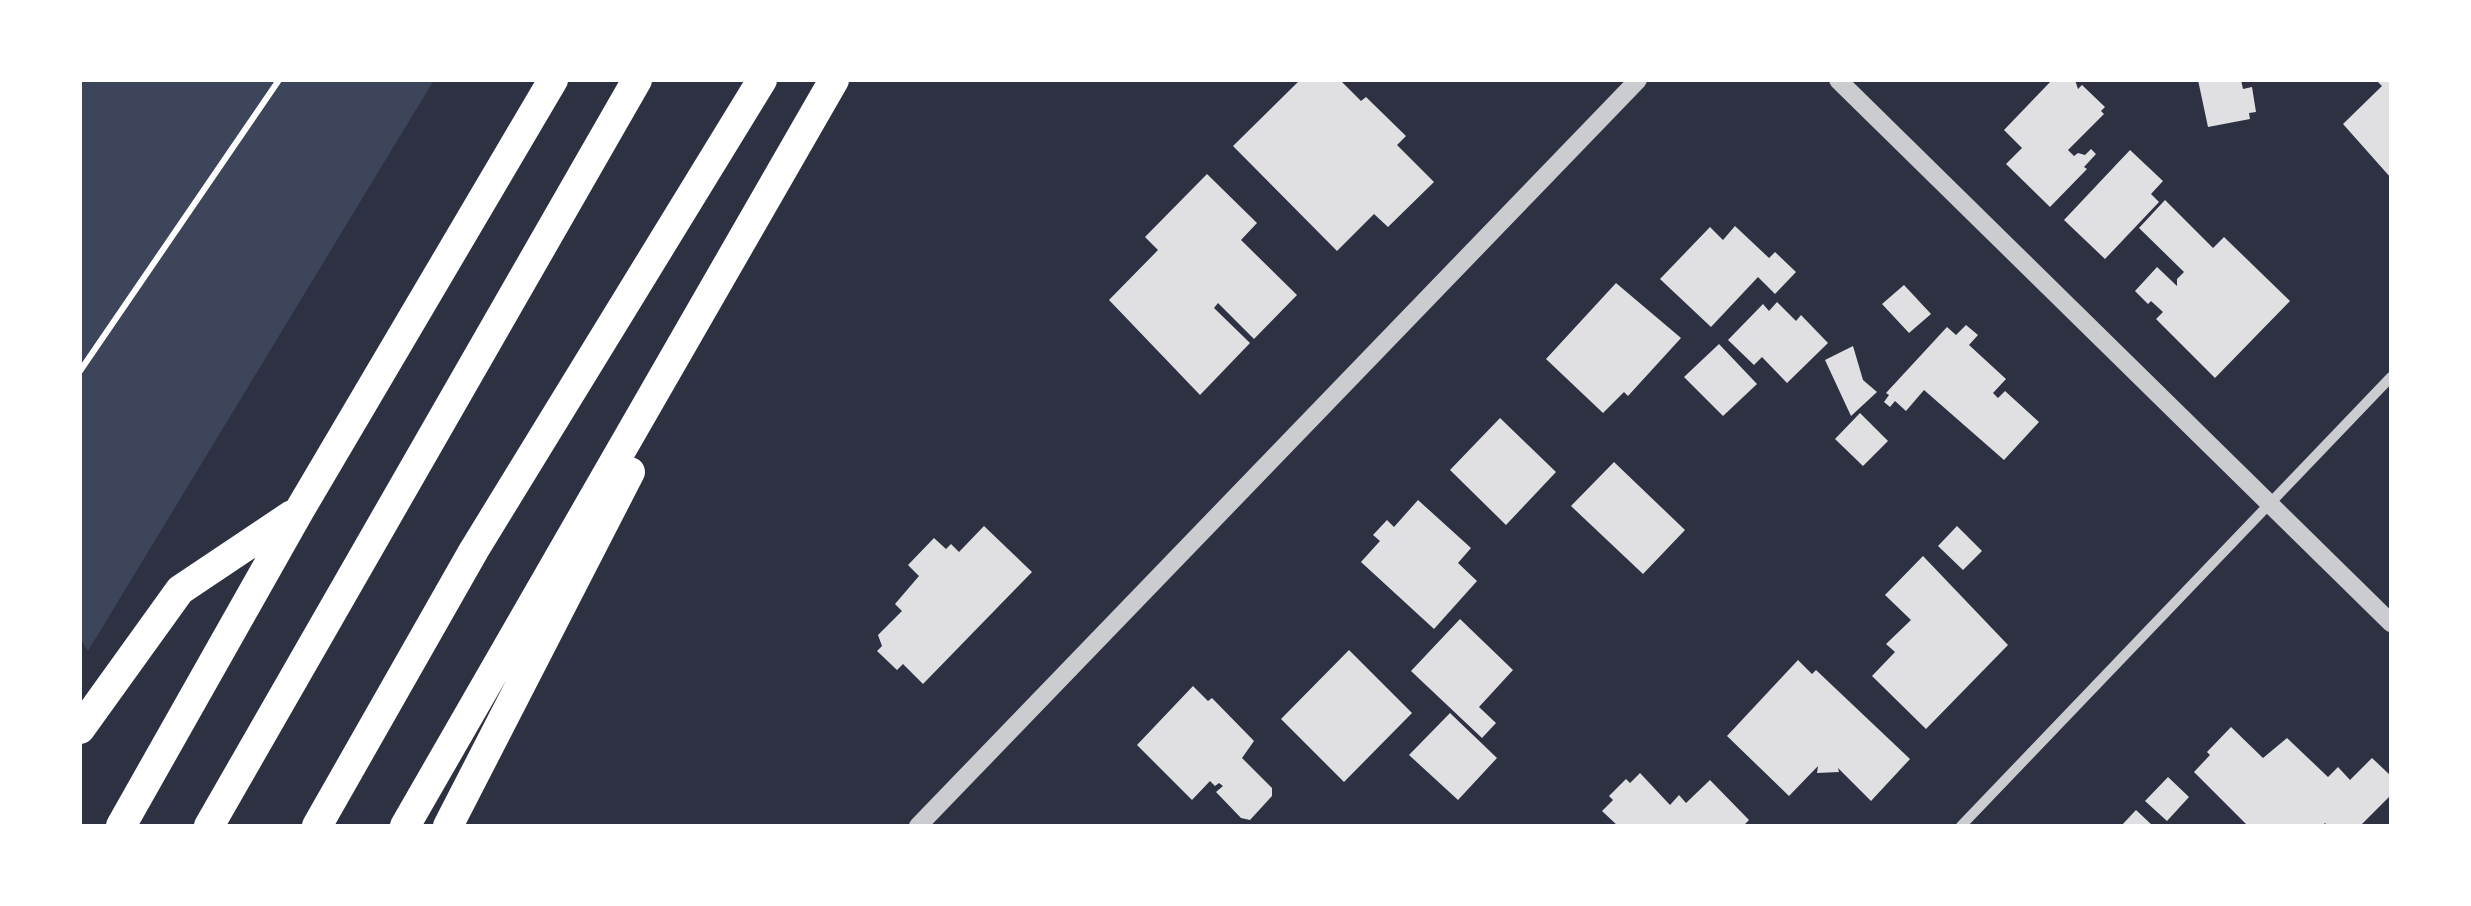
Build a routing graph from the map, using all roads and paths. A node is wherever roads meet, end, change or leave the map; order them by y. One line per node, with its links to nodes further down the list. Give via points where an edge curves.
1 (280, 80): 8 (path)
2 (553, 80): 11 (highway)
3 (636, 80): 15 (highway)
4 (762, 80): 16 (highway, via 474,550)
5 (1638, 80): 19 (street)
6 (1838, 80): 10 (street)
7 (831, 86): 17 (highway); 18 (highway)
8 (80, 371)
9 (2391, 377): 10 (street)
10 (2268, 504): 12 (street); 20 (street)
11 (299, 511): 13 (highway, via 180,590); 14 (highway)
12 (2391, 623)
13 (80, 728)
14 (121, 826)
15 (209, 826)
16 (317, 826)
17 (404, 826)
18 (448, 826)
19 (918, 826)
20 (1961, 826)

